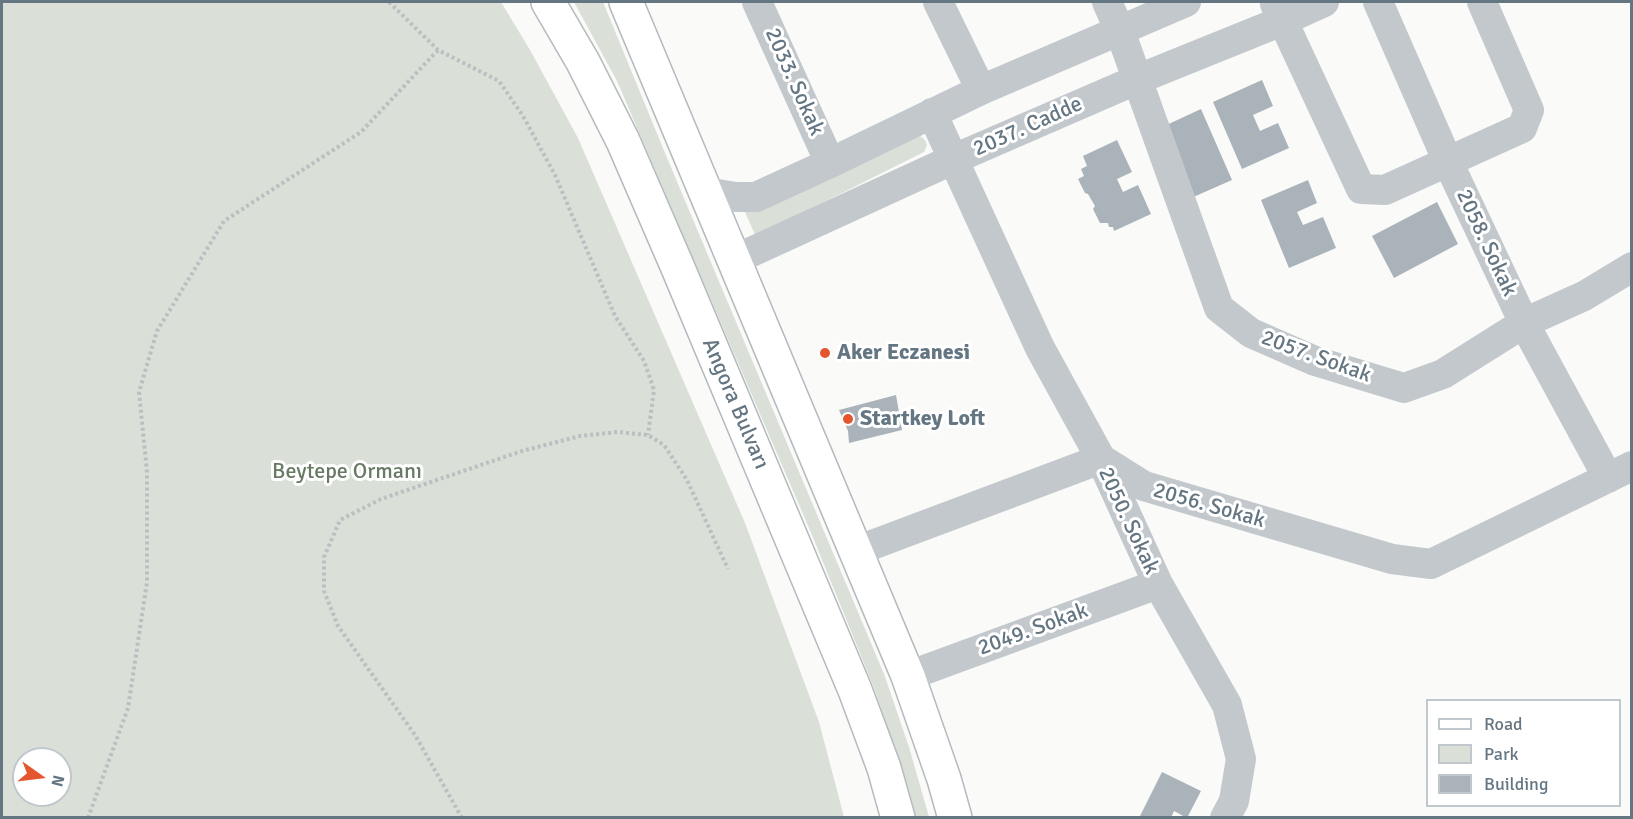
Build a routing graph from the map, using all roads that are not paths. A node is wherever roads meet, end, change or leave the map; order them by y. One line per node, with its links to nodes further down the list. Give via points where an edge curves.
1 (548, 2): 27 (main road, Angora Bulvarı, via 618,131 678,268 855,690)
2 (627, 2): 18 (main road)
3 (758, 2): 17 (street, 2033. Sokak)
4 (938, 2): 13 (street)
5 (1107, 2): 11 (street, 2057. Sokak)
6 (1186, 2): 11 (street)
7 (1324, 2): 10 (street, 2037. Cadde)
8 (1378, 2): 16 (street, 2058. Sokak)
9 (1482, 2): 16 (street, via 1529,110 1522,128)
10 (1278, 11): 12 (street, 2037. Cadde); 16 (street, via 1361,189 1385,190)
11 (1120, 32): 12 (street, 2057. Sokak); 13 (street)
12 (1136, 80): 15 (street, 2037. Cadde); 21 (street, 2057. Sokak, via 1219,308 1251,333 1315,361 1404,388 1443,374)
13 (981, 90): 14 (street)
14 (932, 113): 15 (street, 2056. Sokak); 17 (street)
15 (954, 159): 19 (street, 2037. Cadde); 22 (street, 2056. Sokak, via 1040,348)
16 (1448, 162): 21 (street, 2058. Sokak)
17 (830, 163): 18 (street, via 756,197)
18 (705, 192): 19 (main road)
19 (736, 259): 24 (main road)
20 (1632, 267): 21 (street, 2057. Sokak, via 1584,296)
21 (1524, 323): 23 (street, 2058. Sokak)
22 (1101, 459): 23 (street, 2056. Sokak, via 1144,486 1392,559 1431,564); 24 (street, 2050. Sokak); 25 (street, 2050. Sokak)
23 (1620, 472)
24 (856, 551): 26 (main road)
25 (1158, 584): 26 (street, 2049. Sokak); 29 (street, 2050. Sokak, via 1227,705 1242,759 1234,801)
26 (908, 676): 28 (main road)
27 (898, 818)
28 (955, 818)
29 (1225, 818)

